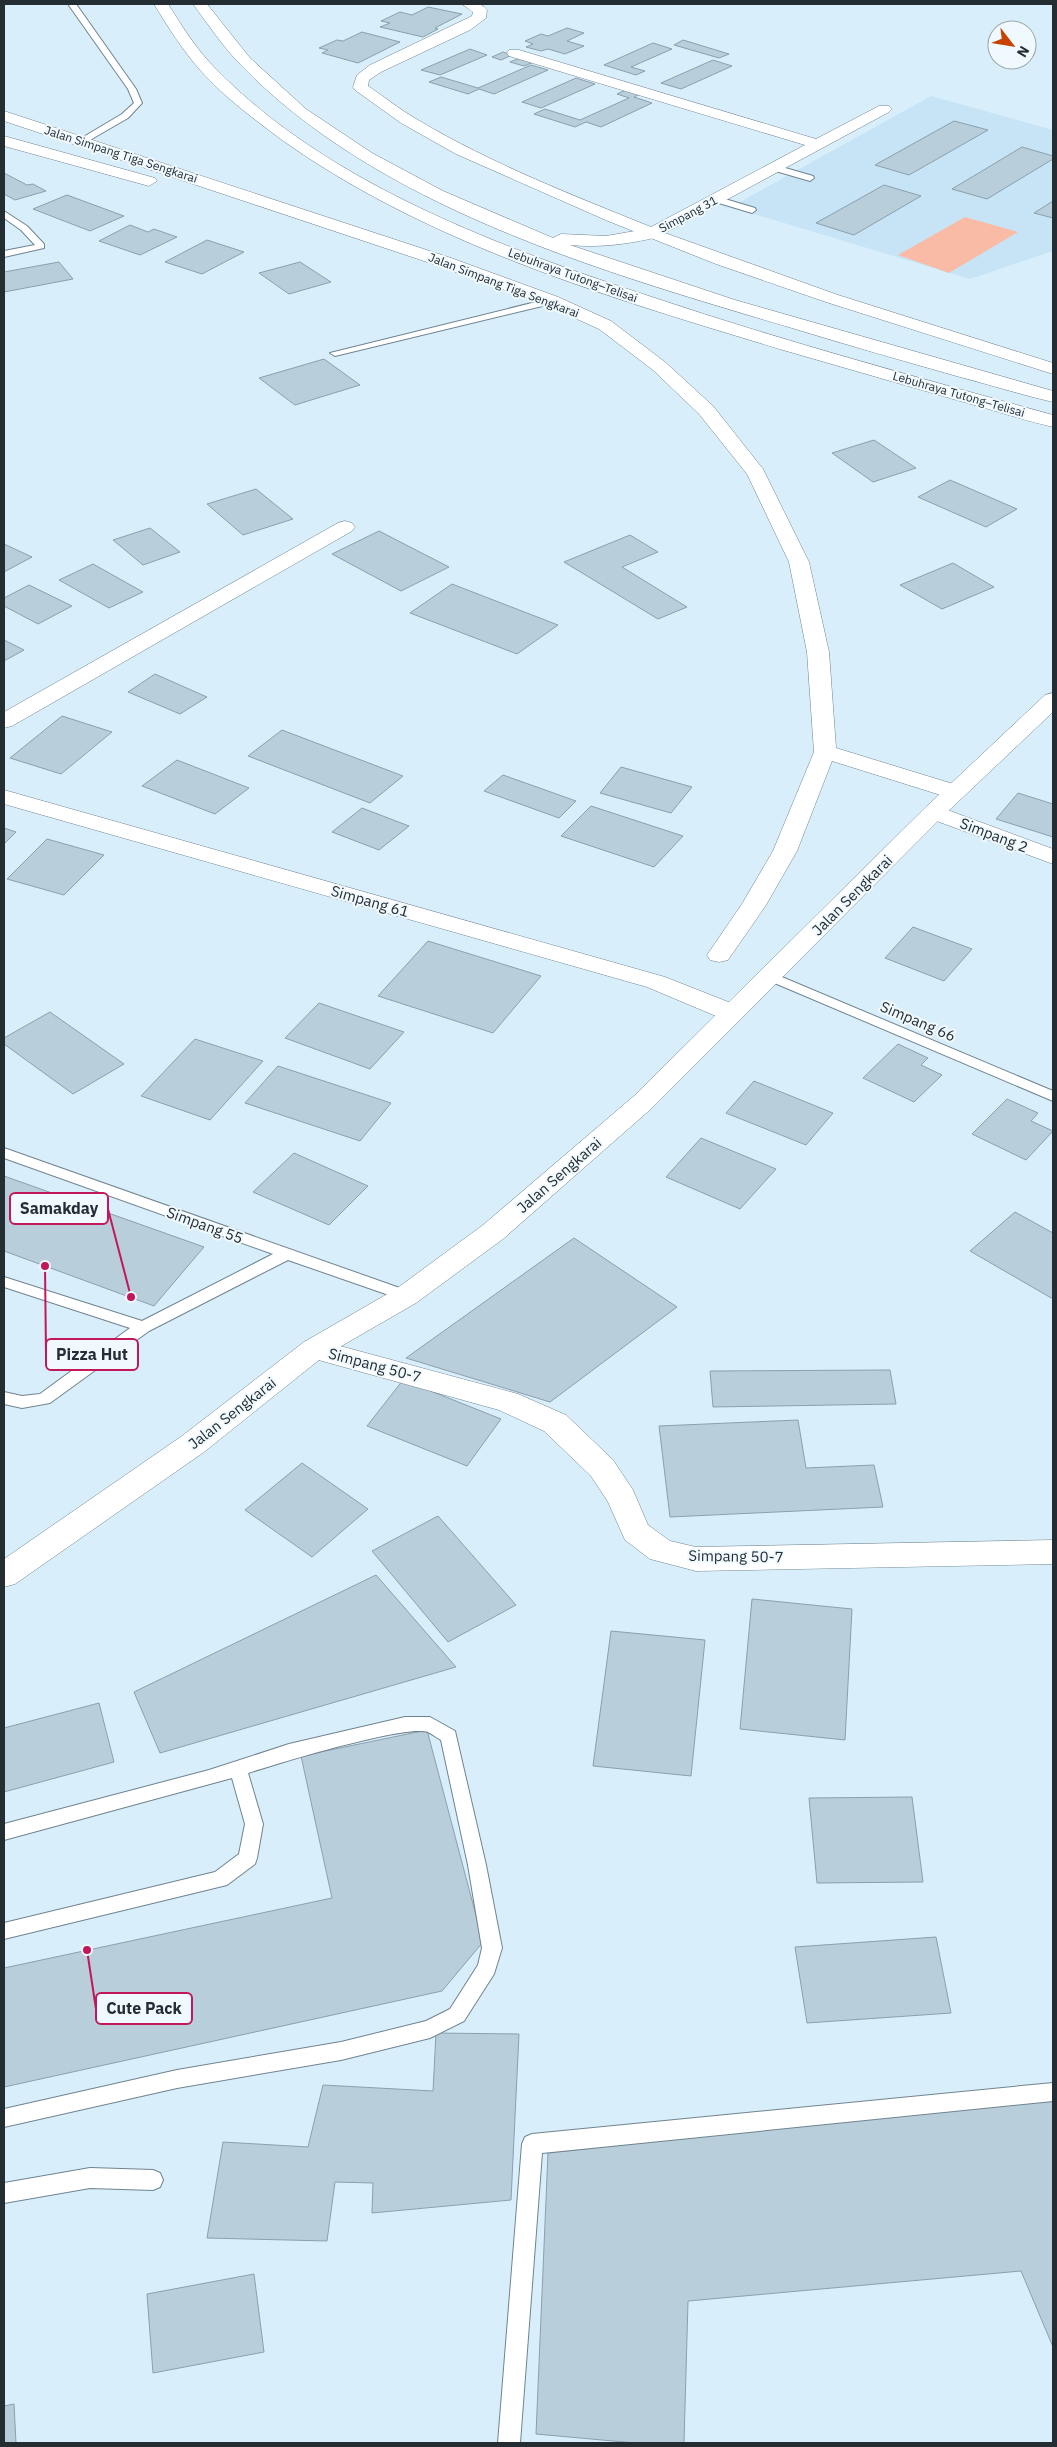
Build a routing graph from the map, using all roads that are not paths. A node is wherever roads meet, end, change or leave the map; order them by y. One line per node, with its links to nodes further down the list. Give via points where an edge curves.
1 (72, 4): 9 (lane, via 132,89 138,103 125,116)
2 (161, 4): 24 (main road, Lebuhraya Tutong–Telisai, via 180,36 214,76 269,122 320,158 444,224 525,258 717,324)
3 (200, 4): 16 (main road, Lebuhraya Tutong–Telisai, via 217,31 252,71 304,114 412,182)
4 (469, 4): 18 (main road, via 480,10 479,18 464,28 375,67 362,78 360,87 411,123 457,149)
5 (514, 53): 10 (main road)
6 (884, 109): 10 (main road, Simpang 31)
7 (4, 116): 9 (main road, Jalan Simpang Tiga Sengkarai)
8 (4, 141): 13 (main road, Jalan Simpang Tiga Sengkarai, via 209,198 226,198)
9 (83, 141): 13 (main road, Jalan Simpang Tiga Sengkarai)
10 (818, 144): 11 (main road, Simpang 31)
11 (775, 168): 12 (lane); 14 (main road, Simpang 31)
12 (810, 178)
13 (238, 192): 20 (main road, Jalan Simpang Tiga Sengkarai)
14 (715, 199): 15 (lane); 18 (main road, Simpang 31)
15 (752, 210)
16 (474, 212): 18 (main road, via 563,240 606,241); 23 (main road, Lebuhraya Tutong–Telisai, via 552,245 651,280)
17 (4, 214): 19 (lane, via 42,246)
18 (652, 233): 22 (main road, Simpang 31, via 913,326)
19 (4, 254)
20 (552, 301): 21 (lane); 28 (main road, Jalan Simpang Tiga Sengkarai, via 605,325 659,366 706,410 756,473 799,562 818,652)
21 (335, 353)
22 (1053, 368)
23 (1053, 397)
24 (1053, 421)
25 (345, 527): 27 (main road)
26 (1053, 700): 29 (main road, Jalan Sengkarai)
27 (4, 720)
28 (825, 752): 29 (main road); 33 (main road, Jalan Simpang Tiga Sengkarai, via 785,851 754,905)
29 (955, 792): 31 (main road, Jalan Sengkarai)
30 (4, 798): 35 (main road, Simpang 61, via 656,982)
31 (934, 812): 32 (main road, Simpang 2); 34 (main road, Jalan Sengkarai)
32 (1053, 857)
33 (719, 955)
34 (770, 976): 35 (main road, Jalan Sengkarai); 36 (lane, Simpang 66)
35 (732, 1013): 40 (main road, Jalan Sengkarai, via 643,1102 501,1226)
36 (1053, 1096)
37 (4, 1152): 38 (lane, Simpang 55)
38 (286, 1254): 40 (lane, Simpang 55); 41 (lane)
39 (4, 1282): 41 (lane)
40 (406, 1296): 42 (main road, Jalan Sengkarai)
41 (143, 1327): 43 (lane, via 44,1399 22,1402)
42 (314, 1349): 44 (main road, Simpang 50-7, via 508,1402 555,1423 602,1468 622,1498 636,1532 661,1552 696,1559); 45 (main road, Jalan Sengkarai, via 193,1444)
43 (4, 1398)
44 (1053, 1552)
45 (4, 1576)
46 (238, 1769): 47 (lane); 48 (lane, via 254,1824 248,1858 220,1880); 50 (lane, via 289,1752 404,1724 430,1724 449,1736 492,1948 487,1968 457,2016 430,2029 341,2051 177,2079)
47 (4, 1832)
48 (4, 1931)
49 (1053, 2092): 53 (lane, via 532,2144)
50 (4, 2118)
51 (153, 2180): 52 (lane, via 90,2178)
52 (4, 2193)
53 (509, 2443)

